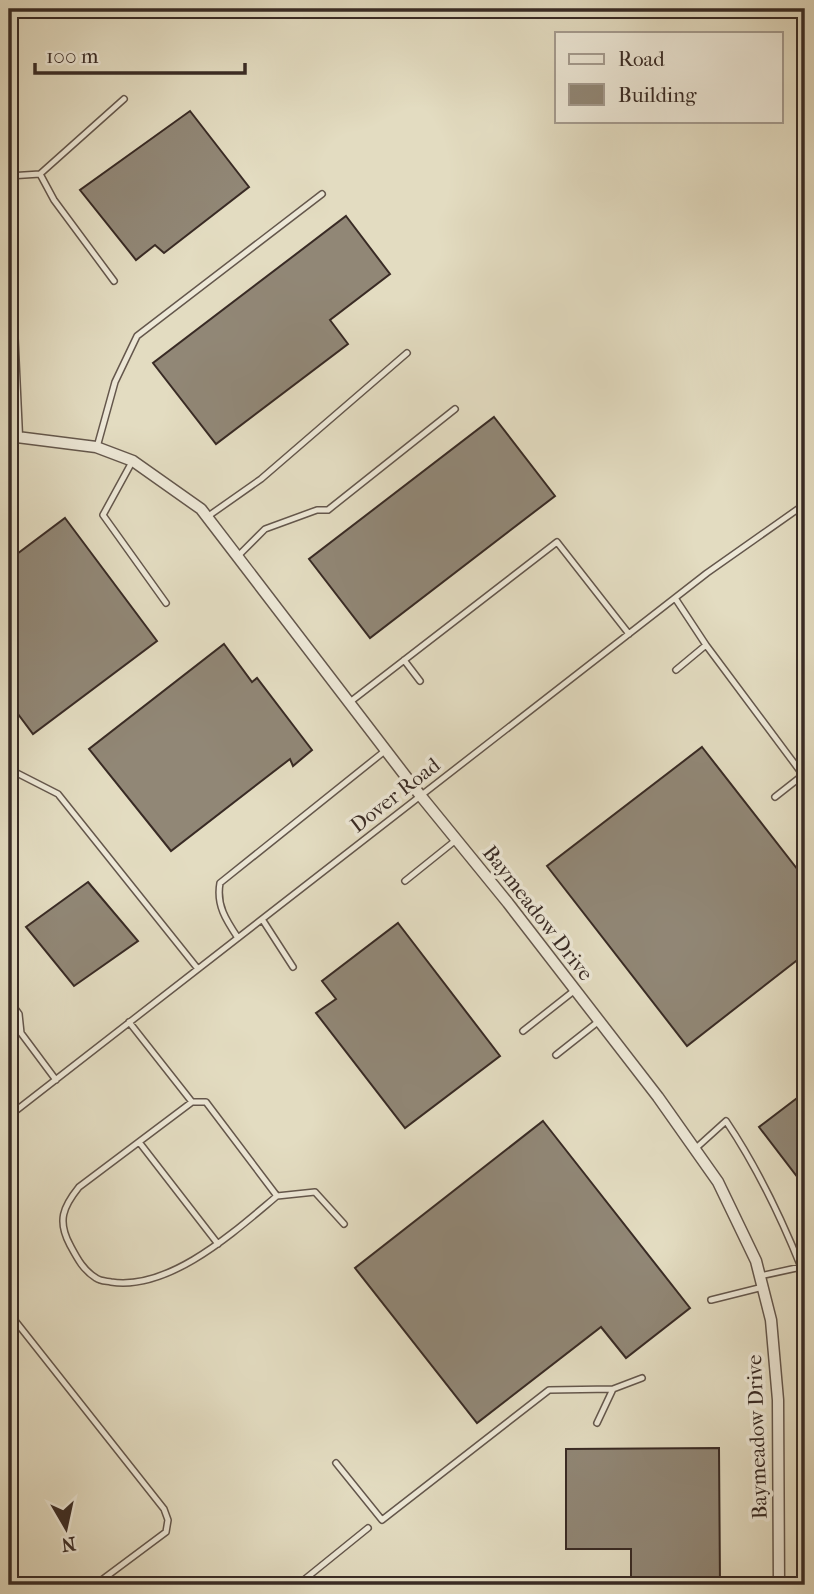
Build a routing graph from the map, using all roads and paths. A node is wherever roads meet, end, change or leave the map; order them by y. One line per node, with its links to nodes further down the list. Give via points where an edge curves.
1 (124, 99): 2 (lane)
2 (40, 174): 3 (lane); 6 (lane)
3 (9, 176)
4 (321, 194): 11 (lane, via 137,336 115,382)
5 (9, 263): 7 (street)
6 (114, 281)
7 (10, 300): 10 (street)
8 (407, 354): 14 (lane, via 261,479)
9 (455, 409): 15 (lane, via 328,510 265,529)
10 (13, 436): 11 (street, Baymeadow Drive)
11 (97, 447): 12 (street, Baymeadow Drive)
12 (133, 461): 14 (street, Baymeadow Drive); 17 (lane, via 103,515)
13 (805, 504): 16 (lane, Dover Road)
14 (207, 517): 15 (street, Baymeadow Drive)
15 (238, 556): 23 (street, Baymeadow Drive)
16 (676, 598): 18 (lane, Dover Road); 19 (lane)
17 (166, 603)
18 (629, 634): 20 (lane, via 557,542); 26 (lane, Dover Road)
19 (706, 645): 21 (lane); 27 (lane, via 803,775)
20 (404, 660): 22 (lane); 23 (lane)
21 (676, 670)
22 (420, 681)
23 (349, 702): 24 (street, Baymeadow Drive)
24 (386, 750): 26 (street, Baymeadow Drive); 31 (lane, via 220,883 223,916)
25 (9, 769): 33 (lane, via 58,794)
26 (420, 796): 28 (street, Baymeadow Drive); 30 (lane, Dover Road)
27 (775, 797)
28 (456, 840): 29 (lane); 34 (street, Baymeadow Drive)
29 (405, 880)
30 (262, 919): 31 (lane, Dover Road); 32 (lane)
31 (238, 938): 33 (lane, Dover Road)
32 (293, 967)
33 (198, 969): 37 (lane, Dover Road)
34 (575, 990): 36 (street, Baymeadow Drive); 38 (lane)
35 (9, 1000): 40 (lane, via 19,1014 22,1033)
36 (599, 1021): 39 (lane); 44 (street, Baymeadow Drive)
37 (130, 1022): 40 (lane, Dover Road); 41 (lane)
38 (523, 1031)
39 (556, 1055)
40 (56, 1080): 42 (lane, Dover Road)
41 (192, 1102): 43 (lane); 45 (lane, via 206,1102)
42 (9, 1116)
43 (139, 1142): 47 (lane); 47 (lane, via 79,1187 64,1205 66,1238 80,1265 98,1279 123,1284 157,1279)
44 (695, 1149): 48 (street, Baymeadow Drive, via 718,1182 756,1261); 48 (lane, via 726,1121 772,1199 801,1267)
45 (277, 1196): 46 (lane, via 315,1192); 47 (lane)
46 (344, 1224)
47 (218, 1244)
48 (761, 1282): 49 (lane); 60 (street, Baymeadow Drive, via 771,1320 778,1400)
49 (711, 1300)
50 (9, 1313): 58 (lane, via 164,1509 166,1532)
51 (642, 1378): 52 (lane)
52 (612, 1390): 53 (lane); 54 (lane, via 549,1390 382,1520)
53 (597, 1423)
54 (336, 1463)
55 (368, 1528): 59 (lane, via 305,1578)
56 (9, 1573): 57 (lane)
57 (12, 1585)
58 (95, 1585)
59 (311, 1585)
60 (779, 1585)

